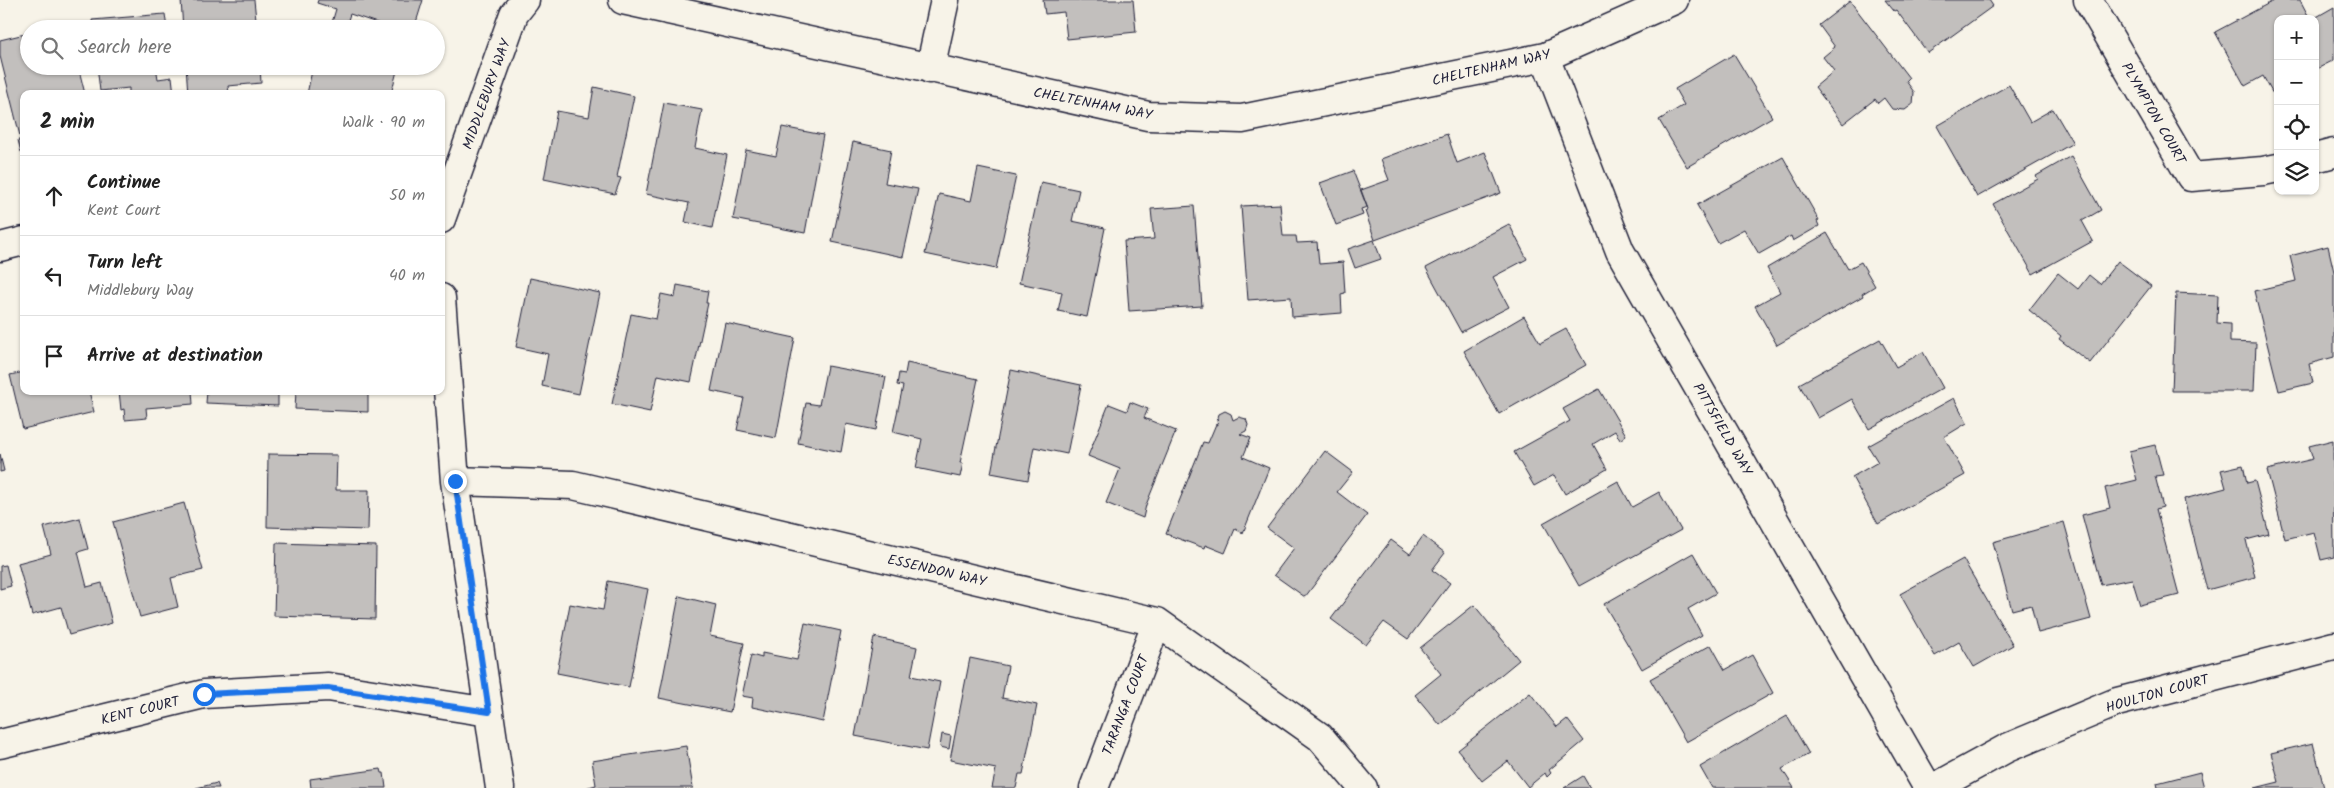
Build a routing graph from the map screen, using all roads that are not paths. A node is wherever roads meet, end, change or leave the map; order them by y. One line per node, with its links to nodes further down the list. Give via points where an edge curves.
1 (525, 0): 11 (street, MIDDLEBURY WAY, via 514,14)
2 (624, 0): 7 (street, CHELTENHAM WAY)
3 (944, 0): 7 (street)
4 (1674, 0): 6 (street, CHELTENHAM WAY)
5 (2088, 0): 10 (street, PLYMPTON COURT, via 2191,177)
6 (1545, 57): 7 (street, CHELTENHAM WAY, via 1242,119 1148,116); 23 (street, PITTSFIELD WAY, via 1620,251)
7 (930, 69)
8 (2334, 153): 9 (street)
9 (2319, 157)
10 (2274, 169)
11 (445, 208)
12 (20, 242): 13 (street)
13 (0, 247)
14 (445, 350): 15 (street)
15 (455, 481): 16 (street, ESSENDON WAY, via 573,485); 18 (street)
16 (1157, 622): 21 (street, TARANGA COURT); 22 (street, ESSENDON WAY, via 1320,737)
17 (2334, 646): 24 (street, HOULTON COURT, via 2117,702 2006,748)
18 (489, 712): 19 (street, KENT COURT, via 328,688 204,694); 20 (street)
19 (0, 744)
20 (500, 788)
21 (1094, 788)
22 (1363, 788)
23 (1928, 788)
24 (1934, 788)

